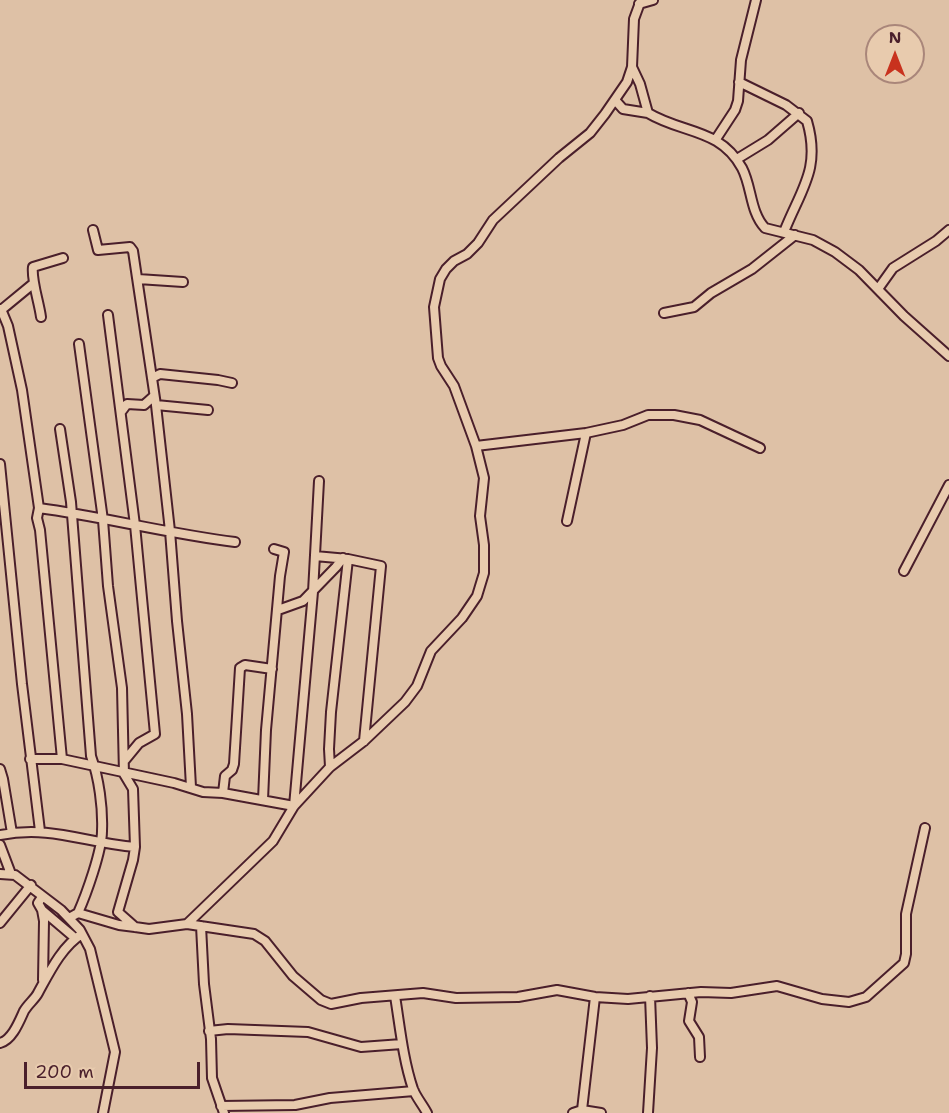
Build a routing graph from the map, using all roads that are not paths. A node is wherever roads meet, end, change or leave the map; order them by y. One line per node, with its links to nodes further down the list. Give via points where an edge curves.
1 (653, 0): 3 (street)
2 (756, 0): 5 (street)
3 (640, 2): 4 (street, via 634,20)
4 (632, 67): 6 (street); 7 (street)
5 (739, 82): 8 (street); 9 (street, via 735,110)
6 (615, 100): 7 (street, via 623,109); 34 (street, via 590,133 493,220 472,249 454,261 440,279 434,306 438,358 454,386)
7 (648, 113): 9 (street)
8 (799, 113): 10 (street, via 768,140); 13 (street, via 810,130 812,164)
9 (717, 139): 10 (street)
10 (737, 159): 13 (street, via 748,180 761,224)
11 (93, 230): 16 (street, via 98,250 132,249)
12 (949, 230): 19 (street, via 893,268)
13 (784, 232): 14 (street)
14 (795, 235): 19 (street, via 835,252); 21 (street, via 694,307)
15 (63, 258): 18 (street, via 35,265)
16 (138, 279): 17 (street); 26 (street)
17 (183, 282)
18 (33, 283): 20 (street); 23 (street)
19 (878, 289): 25 (street)
20 (1, 310): 39 (street, via 22,390)
21 (664, 312)
22 (108, 315): 31 (street)
23 (41, 317)
24 (79, 344): 41 (street)
25 (949, 356)
26 (152, 378): 27 (street, via 160,374); 28 (street)
27 (232, 383)
28 (154, 396): 29 (street); 31 (street, via 144,405 127,404)
29 (156, 405): 30 (street); 44 (street)
30 (208, 410)
31 (121, 412): 43 (street)
32 (60, 429): 40 (street)
33 (586, 433): 34 (street); 35 (street, via 648,416 674,415 711,424); 42 (street)
34 (476, 446): 55 (street, via 483,478 480,516 485,563 481,585 462,618 431,651 417,686)
35 (760, 448)
36 (0, 464): 56 (street)
37 (320, 481): 47 (street)
38 (949, 486): 49 (street)
39 (39, 508): 40 (street); 57 (street)
40 (71, 513): 41 (street); 59 (street)
41 (103, 520): 43 (street); 58 (street, via 122,688)
42 (567, 521)
43 (135, 525): 44 (street); 58 (street, via 155,734 139,743)
44 (170, 531): 45 (street); 63 (street)
45 (235, 542)
46 (274, 549): 53 (street, via 284,552)
47 (315, 556): 48 (street); 52 (street)
48 (345, 558): 50 (street); 51 (street); 55 (street, via 381,566)
49 (904, 571)
50 (347, 574): 51 (street); 60 (street)
51 (329, 575): 52 (street)
52 (313, 592): 53 (street, via 299,603); 66 (street)
53 (278, 610): 54 (street)
54 (272, 669): 64 (street, via 245,665 240,668 234,764 225,776); 65 (street)
55 (364, 741): 60 (street)
56 (30, 759): 57 (street); 68 (street)
57 (62, 759): 59 (street)
58 (125, 760): 62 (street)
59 (94, 766): 62 (street); 71 (street, via 98,774)
60 (330, 767): 66 (street)
61 (0, 769): 69 (street)
62 (124, 774): 63 (street); 73 (street, via 133,789)
63 (191, 788): 64 (street)
64 (223, 793): 65 (street)
65 (262, 800): 66 (street)
66 (294, 806): 82 (street, via 273,841)
67 (925, 828): 87 (street, via 906,914 906,960 866,997 832,1001 777,986)
68 (40, 831): 69 (street); 71 (street)
69 (12, 833): 70 (street)
70 (0, 835)
71 (101, 842): 73 (street); 79 (street)
72 (0, 845): 75 (street)
73 (135, 847): 84 (street, via 118,912)
74 (0, 874): 75 (street)
75 (11, 874): 76 (street)
76 (30, 885): 77 (street); 81 (street)
77 (42, 897): 78 (street, via 38,903); 80 (street)
78 (42, 910): 85 (street); 86 (street)
79 (78, 913): 80 (street); 84 (street)
80 (69, 918): 85 (street)
81 (0, 923)
82 (187, 924): 83 (street); 84 (street)
83 (201, 926): 88 (street, via 262,938 293,976 326,1003); 91 (street)
84 (135, 927)
85 (78, 936): 86 (street); 99 (street, via 95,964 115,1052)
86 (43, 982): 92 (street, via 20,1022)
87 (688, 993): 89 (street); 94 (street, via 692,1002 689,1021 698,1034)
88 (395, 996): 90 (street, via 522,996 557,990); 93 (street)
89 (650, 996): 90 (street); 98 (street)
90 (595, 997): 97 (street)
91 (210, 1031): 93 (street, via 308,1032 361,1047); 96 (street, via 212,1082)
92 (0, 1043)
93 (402, 1044): 95 (street)
94 (700, 1057)
95 (414, 1091): 96 (street); 100 (street)
96 (223, 1110)
97 (582, 1110): 101 (street); 102 (street)
98 (648, 1112): 103 (street)
99 (103, 1113)
100 (427, 1113)
101 (573, 1113)
102 (602, 1113)
103 (638, 1113)

